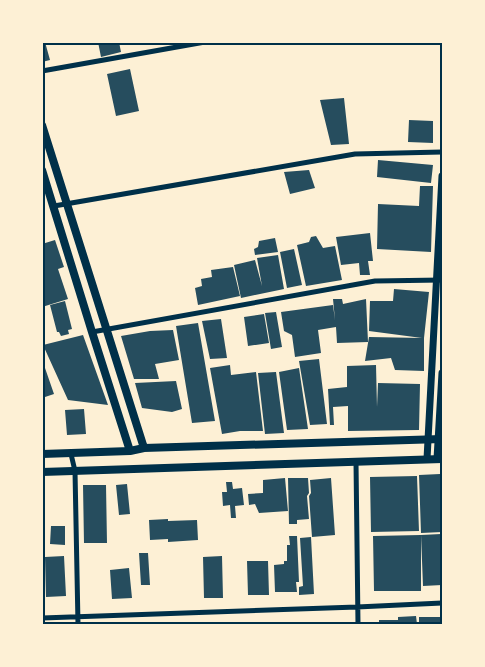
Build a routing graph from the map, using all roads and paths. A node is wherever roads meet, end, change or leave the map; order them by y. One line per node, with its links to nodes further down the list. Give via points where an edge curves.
1 (205, 42): 2 (street)
2 (42, 71)
3 (42, 125): 7 (main road)
4 (442, 152): 7 (street, via 355,154)
5 (42, 170): 8 (main road)
6 (442, 176): 9 (street)
7 (67, 203): 8 (street); 10 (main road)
8 (54, 206): 11 (main road)
9 (440, 280): 10 (street, via 375,281); 14 (street)
10 (107, 330): 11 (street); 15 (main road)
11 (92, 332): 16 (main road)
12 (442, 373): 13 (street)
13 (441, 439): 14 (main road); 20 (street)
14 (428, 440): 15 (main road); 19 (street)
15 (144, 448): 16 (main road)
16 (130, 451): 18 (main road)
17 (42, 454): 18 (main road)
18 (71, 454): 22 (street)
19 (427, 459): 20 (main road); 21 (main road)
20 (440, 459)
21 (356, 462): 22 (main road); 25 (street)
22 (75, 471): 23 (main road); 26 (street)
23 (42, 472)
24 (442, 603): 25 (street)
25 (357, 607): 26 (street); 29 (street)
26 (78, 617): 27 (street); 28 (street)
27 (42, 618)
28 (78, 624)
29 (358, 624)

